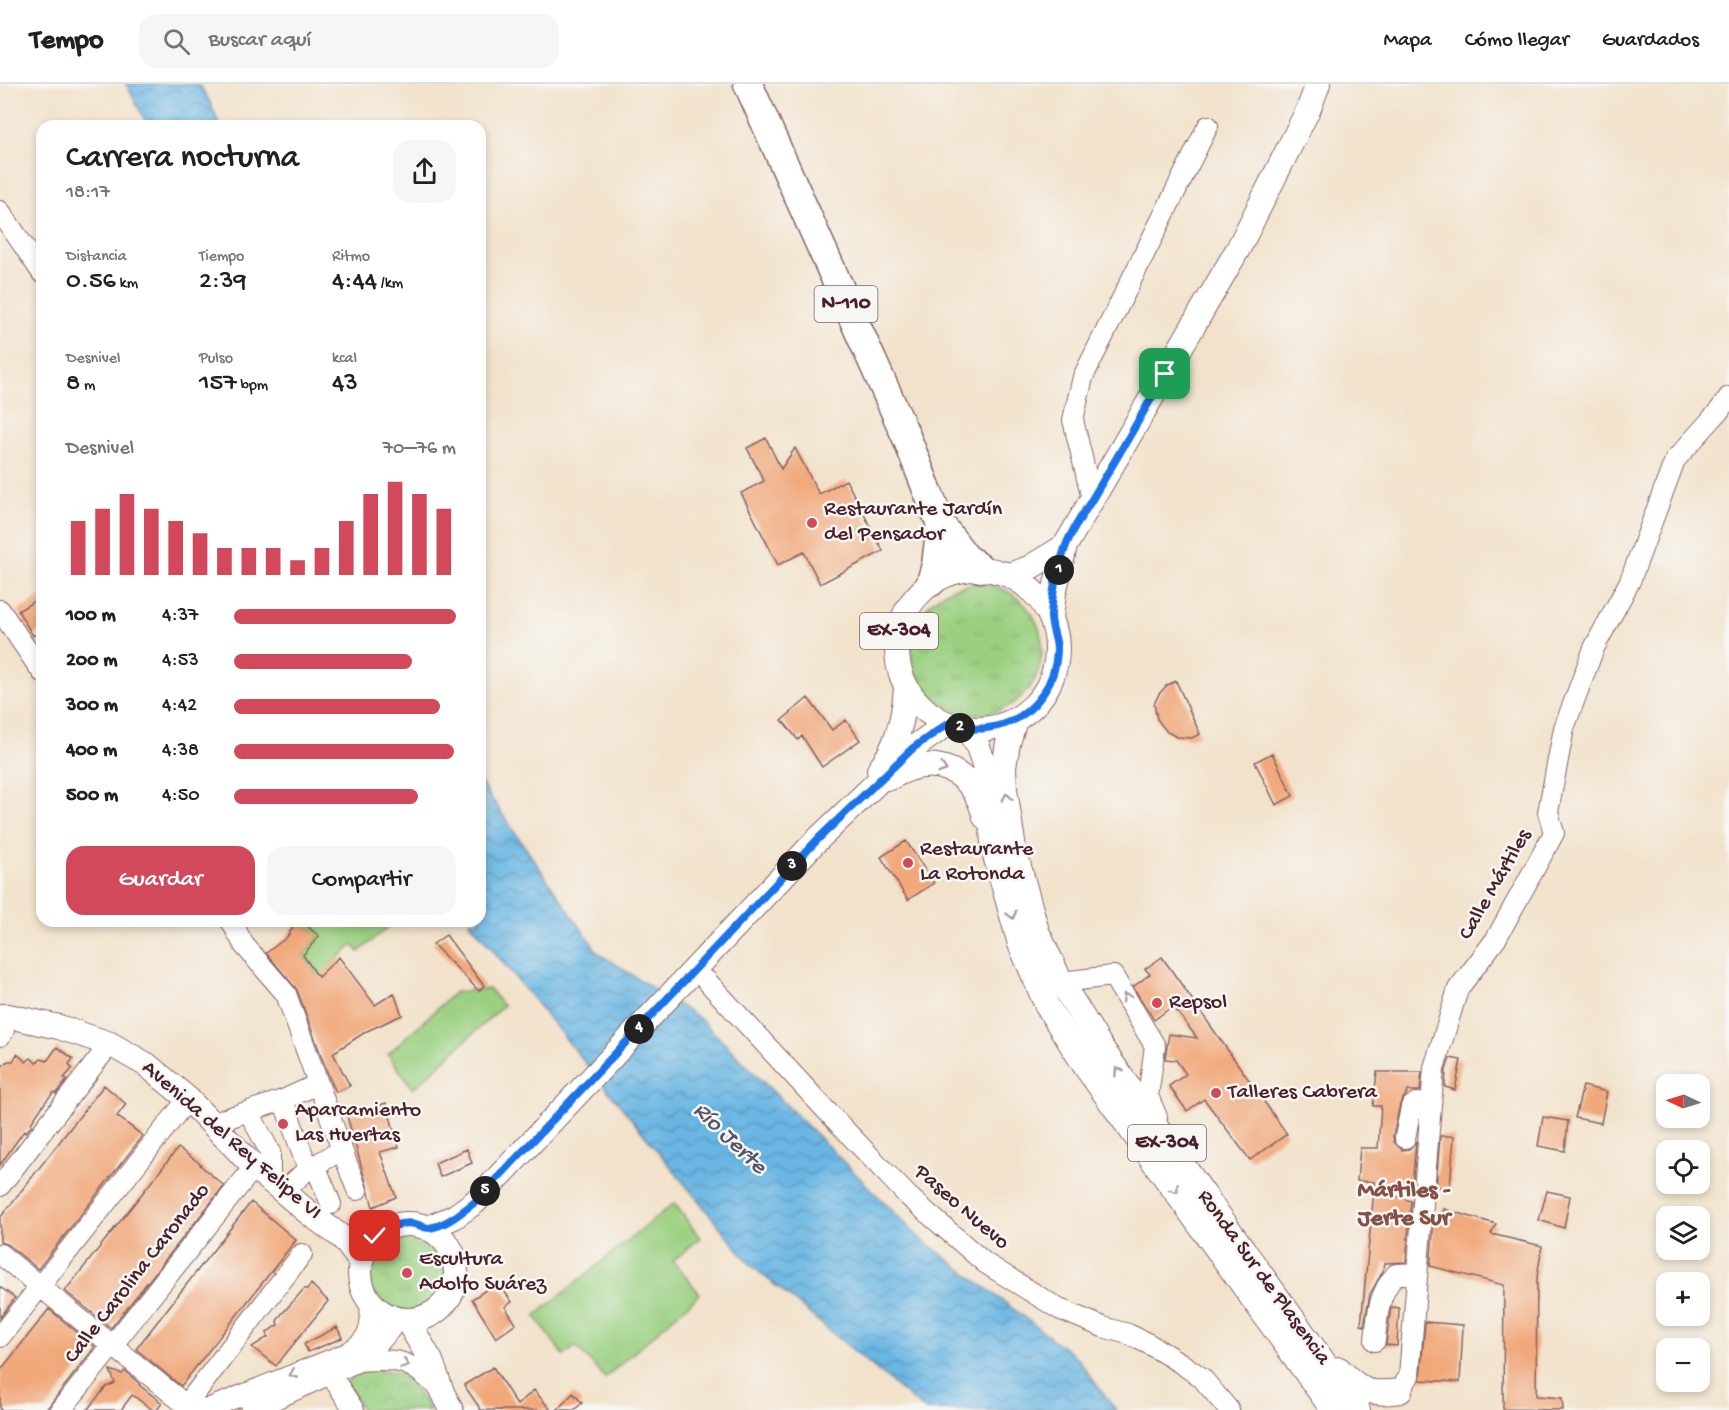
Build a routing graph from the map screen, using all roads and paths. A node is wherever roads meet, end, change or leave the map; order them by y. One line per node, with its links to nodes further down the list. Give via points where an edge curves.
1 (748, 84): 8 (highway, N-110, via 906,436)
2 (1318, 84): 7 (main road, via 1238,249)
3 (1208, 126): 7 (street, via 1083,377 1073,420)
4 (0, 211): 5 (street)
5 (36, 264)
6 (1729, 397): 30 (street, Calle Mártiles, via 1675,460 1630,581 1594,648 1564,728 1548,812 1554,833 1496,939 1458,989 1434,1068)
7 (1092, 499): 9 (main road)
8 (941, 525): 10 (highway, N-110, via 953,544); 12 (highway, N-110)
9 (1065, 546): 11 (main road); 14 (main road)
10 (980, 568): 11 (main road, Ronda Sur de Plasencia / EX-304); 12 (main road, Ronda Sur de Plasencia / EX-304, via 954,571)
11 (1009, 575): 14 (main road, Ronda Sur de Plasencia / EX-304, via 1038,597)
12 (931, 582): 16 (main road, Ronda Sur de Plasencia / EX-304, via 902,619 896,642 898,666)
13 (0, 610): 15 (street)
14 (1051, 617): 17 (main road, Ronda Sur de Plasencia / EX-304, via 1057,650 1055,667 1041,698)
15 (36, 663)
16 (906, 688): 18 (main road, Ronda Sur de Plasencia / EX-304, via 924,710); 20 (main road, via 904,714 884,763)
17 (1015, 720): 18 (main road, Ronda Sur de Plasencia / EX-304, via 992,728); 24 (main road, Ronda Sur de Plasencia / EX-304, one-way to 17, via 1037,931 1014,849 1004,767)
18 (957, 727): 19 (main road, via 913,748); 21 (main road, Ronda Sur de Plasencia / EX-304, via 977,744 984,761)
19 (870, 790): 20 (main road); 21 (main road, one-way to 21, via 921,765 950,770 970,784 981,802)
20 (843, 815): 40 (main road)
21 (994, 852): 68 (main road, Ronda Sur de Plasencia / EX-304, one-way to 68, via 1020,944 1047,1006 1087,1069)
22 (234, 927): 27 (street, via 244,945 286,994)
23 (706, 980): 67 (street, Paseo Nuevo, via 908,1196 985,1263 1059,1309 1128,1334 1166,1354 1202,1378)
24 (1061, 982): 34 (main road, Ronda Sur de Plasencia / EX-304, one-way to 24); 34 (street, one-way to 24, via 1148,1096 1155,1046 1113,976)
25 (1, 1029): 26 (main road, Avenida del Rey Felipe VI, via 8,1016)
26 (110, 1044): 28 (main road, Avenida del Rey Felipe VI, via 147,1065); 38 (street)
27 (318, 1084): 29 (street); 35 (street)
28 (188, 1100): 32 (main road, Avenida del Rey Felipe VI); 50 (street)
29 (283, 1100): 31 (street); 36 (street)
30 (1431, 1104): 33 (street, via 1416,1103 1411,1107); 49 (street, Calle Mártiles)
31 (249, 1112): 32 (street); 37 (street, via 270,1152)
32 (213, 1125): 37 (main road, Avenida del Rey Felipe VI)
33 (1405, 1138)
34 (1170, 1148): 54 (main road, Ronda Sur de Plasencia / EX-304)
35 (342, 1150): 36 (street, Calle Carolina Caronado); 39 (street)
36 (312, 1167): 37 (street, Calle Carolina Caronado); 41 (street)
37 (269, 1180): 43 (main road, Avenida del Rey Felipe VI); 57 (street, Calle Carolina Caronado)
38 (0, 1186)
39 (357, 1190)
40 (477, 1200): 42 (main road, via 454,1217); 45 (main road, via 459,1228)
41 (331, 1204)
42 (428, 1228): 44 (main road, via 400,1224); 45 (main road)
43 (335, 1231): 44 (main road, via 356,1237); 48 (main road)
44 (375, 1236): 48 (main road)
45 (452, 1252): 52 (main road, via 456,1266 454,1286)
46 (0, 1254): 50 (street)
47 (302, 1254): 63 (street)
48 (361, 1262): 51 (main road, via 360,1276)
49 (1417, 1282): 56 (street, via 1396,1274 1390,1281 1379,1305); 62 (street, Calle Mártiles, via 1405,1305 1402,1350 1410,1365 1409,1376)
50 (40, 1287): 55 (street); 57 (street)
51 (370, 1301): 53 (main road, via 387,1315); 63 (street, one-way to 63, via 369,1331 358,1347)
52 (434, 1312): 53 (main road, via 421,1318); 58 (main road, via 429,1327)
53 (402, 1319): 58 (main road); 59 (street)
54 (1296, 1324): 62 (main road, via 1357,1387); 69 (main road, Ronda Sur de Plasencia / EX-304)
55 (0, 1337)
56 (1375, 1341)
57 (112, 1346): 63 (street); 64 (street, Calle Carolina Caronado)
58 (431, 1360): 61 (main road)
59 (359, 1361): 60 (street); 61 (street, one-way to 61, via 391,1359 418,1368)
60 (331, 1375): 65 (street); 66 (street)
61 (447, 1401)
62 (1395, 1401)
63 (195, 1408)
64 (61, 1410)
65 (251, 1410)
66 (354, 1410)
67 (1229, 1410)
68 (1334, 1410)
69 (1358, 1410)

